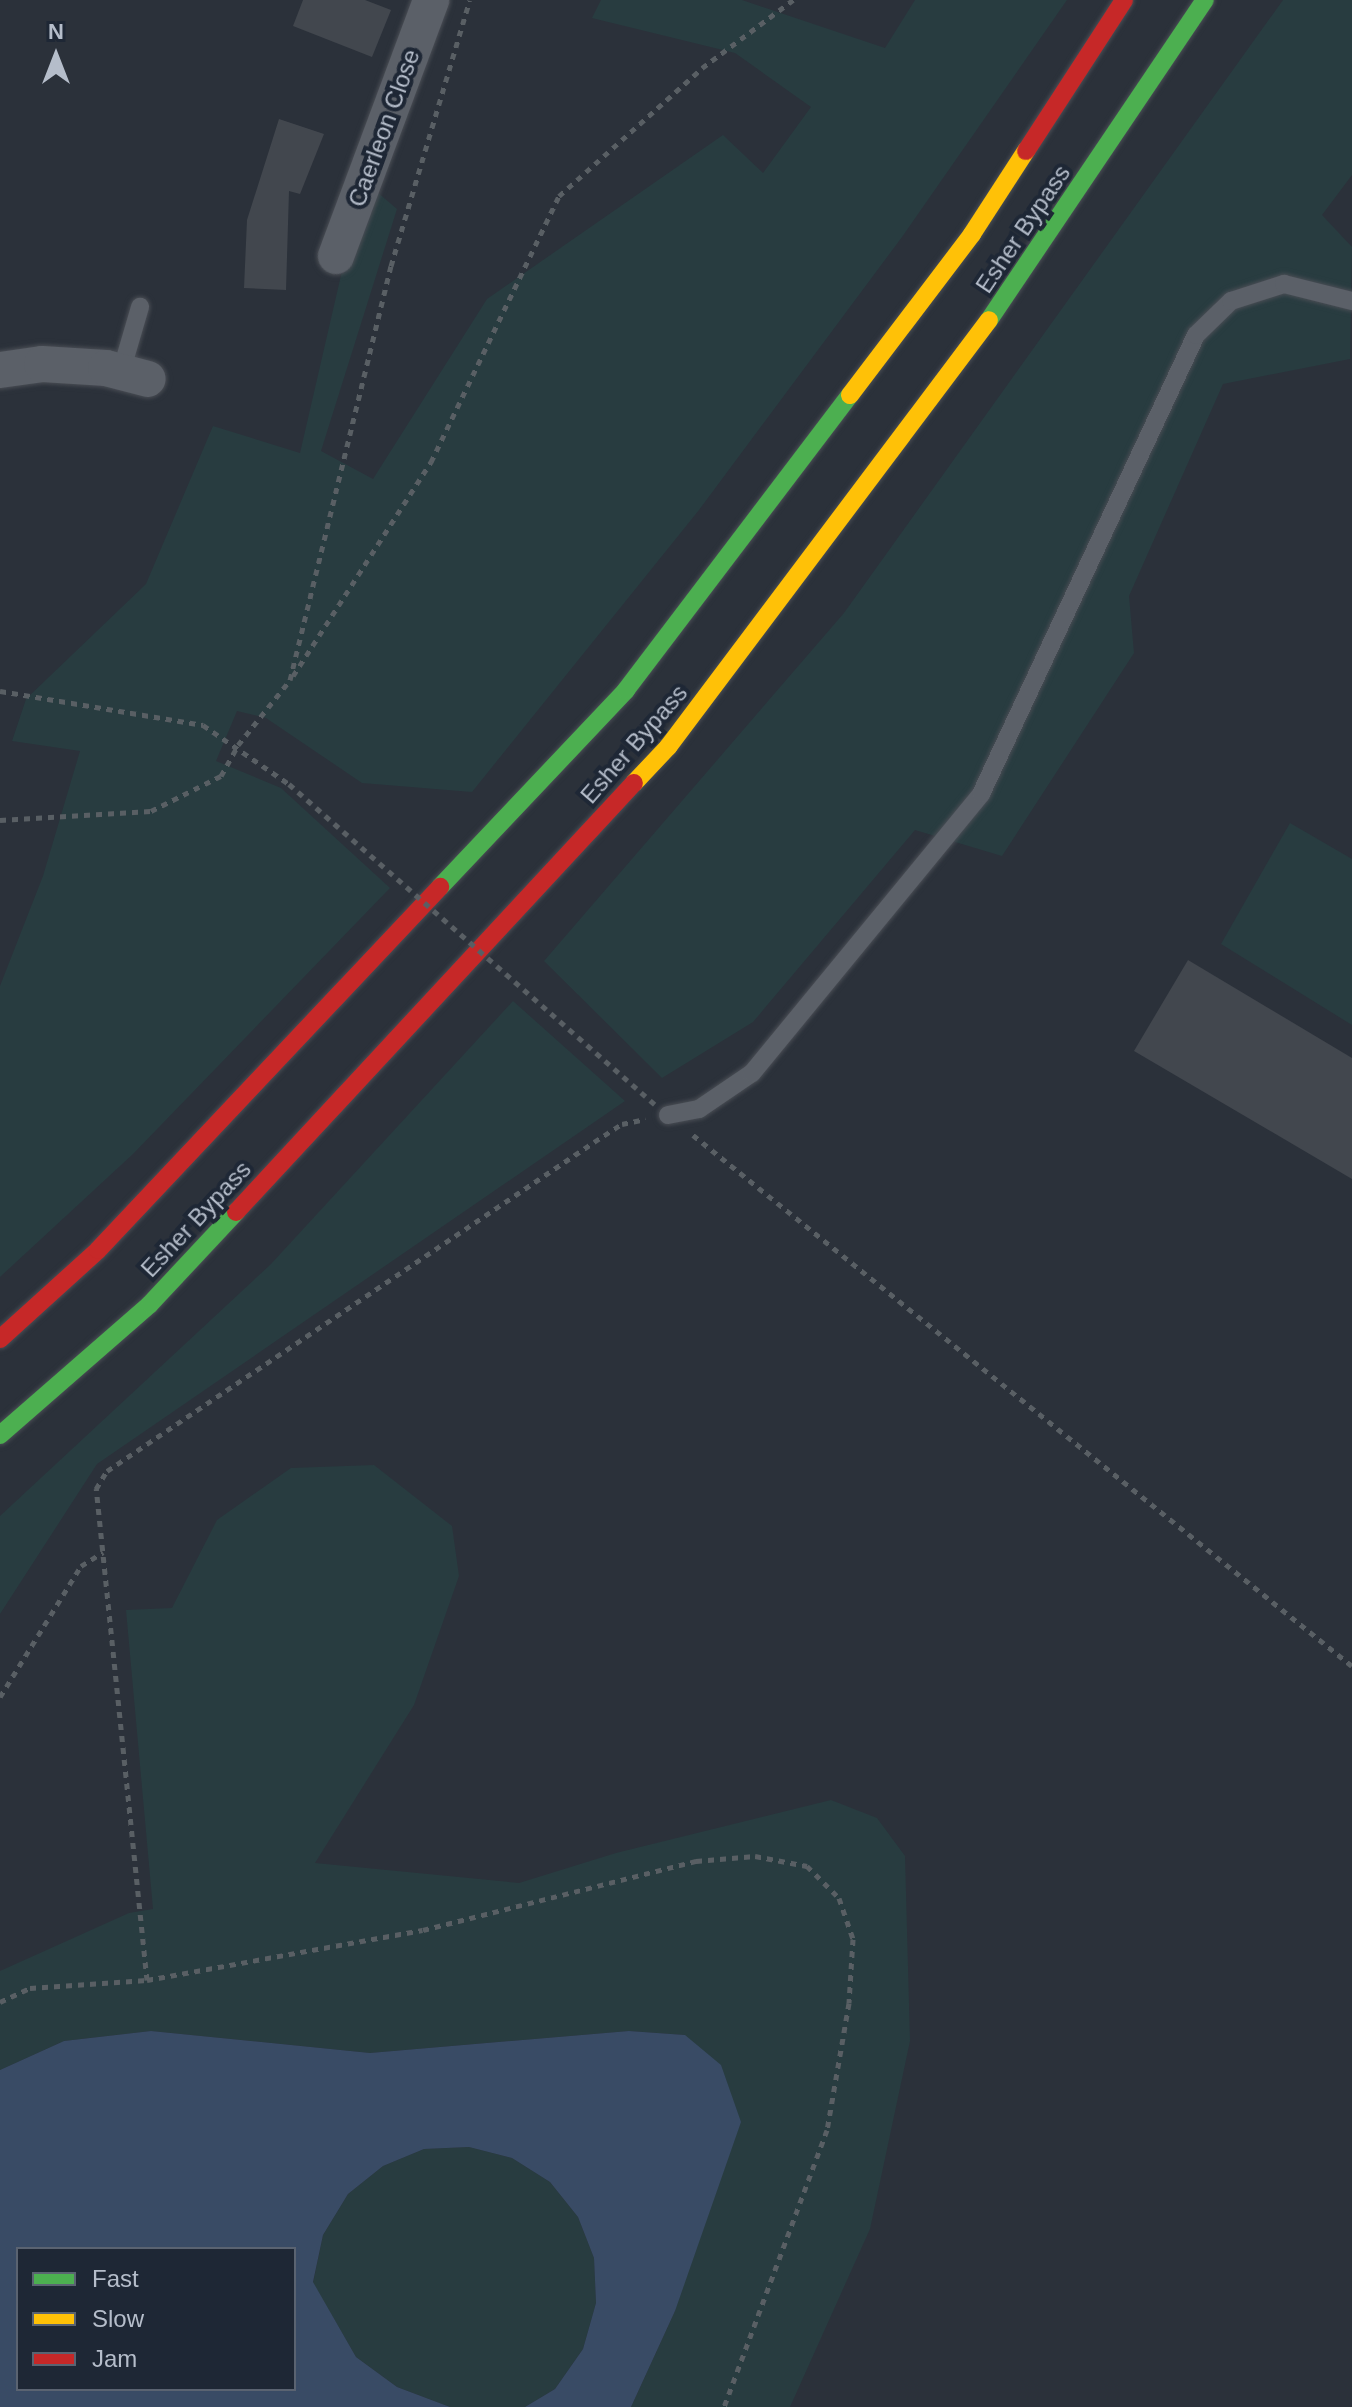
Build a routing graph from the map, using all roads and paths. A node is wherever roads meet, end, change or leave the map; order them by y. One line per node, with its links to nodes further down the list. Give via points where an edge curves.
1 (431, 0): 6 (street, Caerleon Close)
2 (470, 0): 11 (path, via 391,266)
3 (793, 0): 11 (path, via 702,68 559,196 431,462)
4 (1124, 0): 16 (highway, Esher Bypass, via 972,234 626,690 98,1250)
5 (1205, 0): 17 (highway, Esher Bypass, via 1013,289 668,747 150,1304)
6 (336, 256)
7 (1352, 301): 15 (lane, via 1284,284 1231,301 1196,335 981,794 752,1073 699,1109)
8 (140, 307): 10 (lane)
9 (0, 370): 10 (street, via 42,364)
10 (134, 376)
11 (290, 680): 13 (path)
12 (0, 691): 13 (path, via 203,725)
13 (238, 745): 14 (path, via 221,776 151,811); 15 (path, bridge)
14 (0, 820)
15 (663, 1111): 18 (path, via 622,1124 107,1471 96,1489); 19 (path)
16 (0, 1339)
17 (0, 1435)
18 (103, 1552): 20 (path, via 81,1566); 21 (path)
19 (1352, 1666)
20 (0, 1697)
21 (147, 1980): 22 (path, via 30,1988); 23 (path, via 423,1930 696,1861 755,1856 807,1866 839,1898 853,1939 849,2003 827,2130)
22 (0, 2002)
23 (724, 2407)

